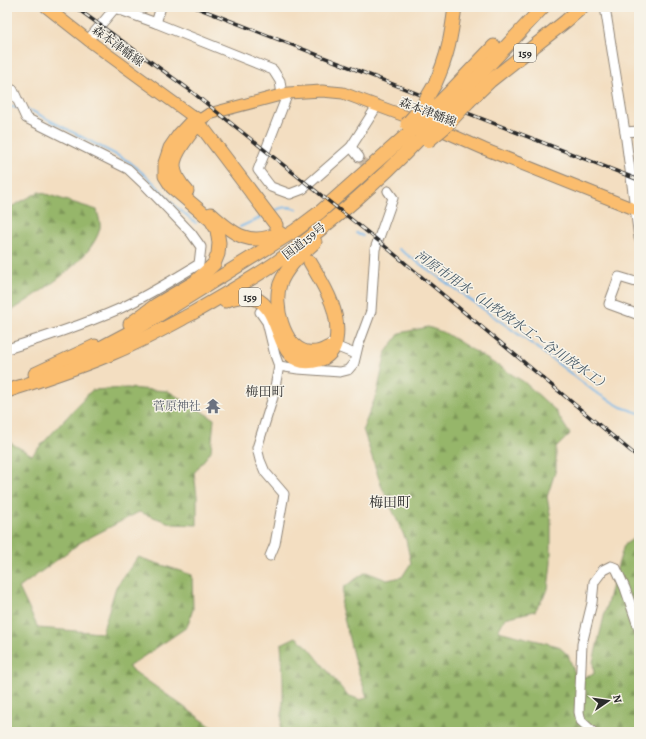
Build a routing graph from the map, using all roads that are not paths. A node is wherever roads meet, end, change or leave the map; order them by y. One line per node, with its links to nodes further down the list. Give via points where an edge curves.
1 (46, 7): 10 (main road, 森本津幡線)
2 (161, 7): 9 (street)
3 (454, 7): 18 (highway, 159, bridge, via 450,44 444,65 421,108)
4 (543, 7): 8 (highway, 国道159号 / 159)
5 (582, 7): 13 (highway, 159, via 490,81)
6 (605, 7): 17 (street)
7 (114, 8): 9 (street); 10 (street)
8 (531, 12): 13 (highway, 国道159号 / 159)
9 (156, 23): 12 (street, via 273,70)
10 (88, 40): 15 (main road, 森本津幡線)
11 (7, 89): 32 (street, via 13,90 26,118 128,169 191,233 201,247 199,264 166,285 119,309)
12 (285, 94): 14 (main road, 森本津幡線, via 322,91 343,93); 15 (main road, 森本津幡線, via 209,114); 19 (street, via 258,170 271,187 290,194 303,188)
13 (460, 96): 18 (highway, 国道159号 / 159, bridge); 18 (highway, 159, bridge, via 446,126)
14 (377, 106): 19 (street); 23 (main road, 森本津幡線)
15 (197, 121): 24 (highway); 25 (highway, 159, via 176,156 175,175 180,183 216,218 242,236 261,240 285,231); 36 (highway, 159, via 179,135 170,148 165,163 165,176 172,187 211,220 217,230 219,243 214,264 195,282 96,346)
16 (639, 131): 17 (street)
17 (626, 132): 23 (street)
18 (416, 135): 21 (highway, 国道159号 / 159, via 408,151); 25 (highway, 国道159号 / 159)
19 (351, 147): 20 (street)
20 (359, 157)
21 (375, 182): 31 (highway, 159, via 363,198 294,262 287,270 280,286 278,294 281,320 290,342 296,348 312,353); 35 (highway, 国道159号 / 159, via 315,233 229,293 153,335)
22 (388, 191): 33 (street, via 393,198 375,249 371,311)
23 (638, 211): 26 (street)
24 (278, 224)
25 (296, 230): 36 (highway, 国道159号 / 159, via 110,344 67,365)
26 (639, 238)
27 (308, 263): 31 (highway, via 329,306)
28 (639, 283): 30 (street, via 619,277 609,304)
29 (260, 312): 34 (street, via 267,322)
30 (639, 315)
31 (332, 345): 33 (street); 35 (highway, 159, via 330,354 323,359 307,362 295,358 284,348 270,311 263,302 254,297 242,296 231,298 119,354 56,378)
32 (7, 349)
33 (355, 354): 34 (street, via 354,363 348,370 340,372)
34 (279, 366): 38 (street, via 257,448 265,472 284,494 275,544)
35 (50, 377): 37 (highway, 国道159号 / 159)
36 (7, 386)
37 (7, 391)
38 (270, 556)
39 (639, 629): 40 (street, via 616,568 611,566 603,570 594,582 581,654 579,712 582,721)
40 (593, 732)

